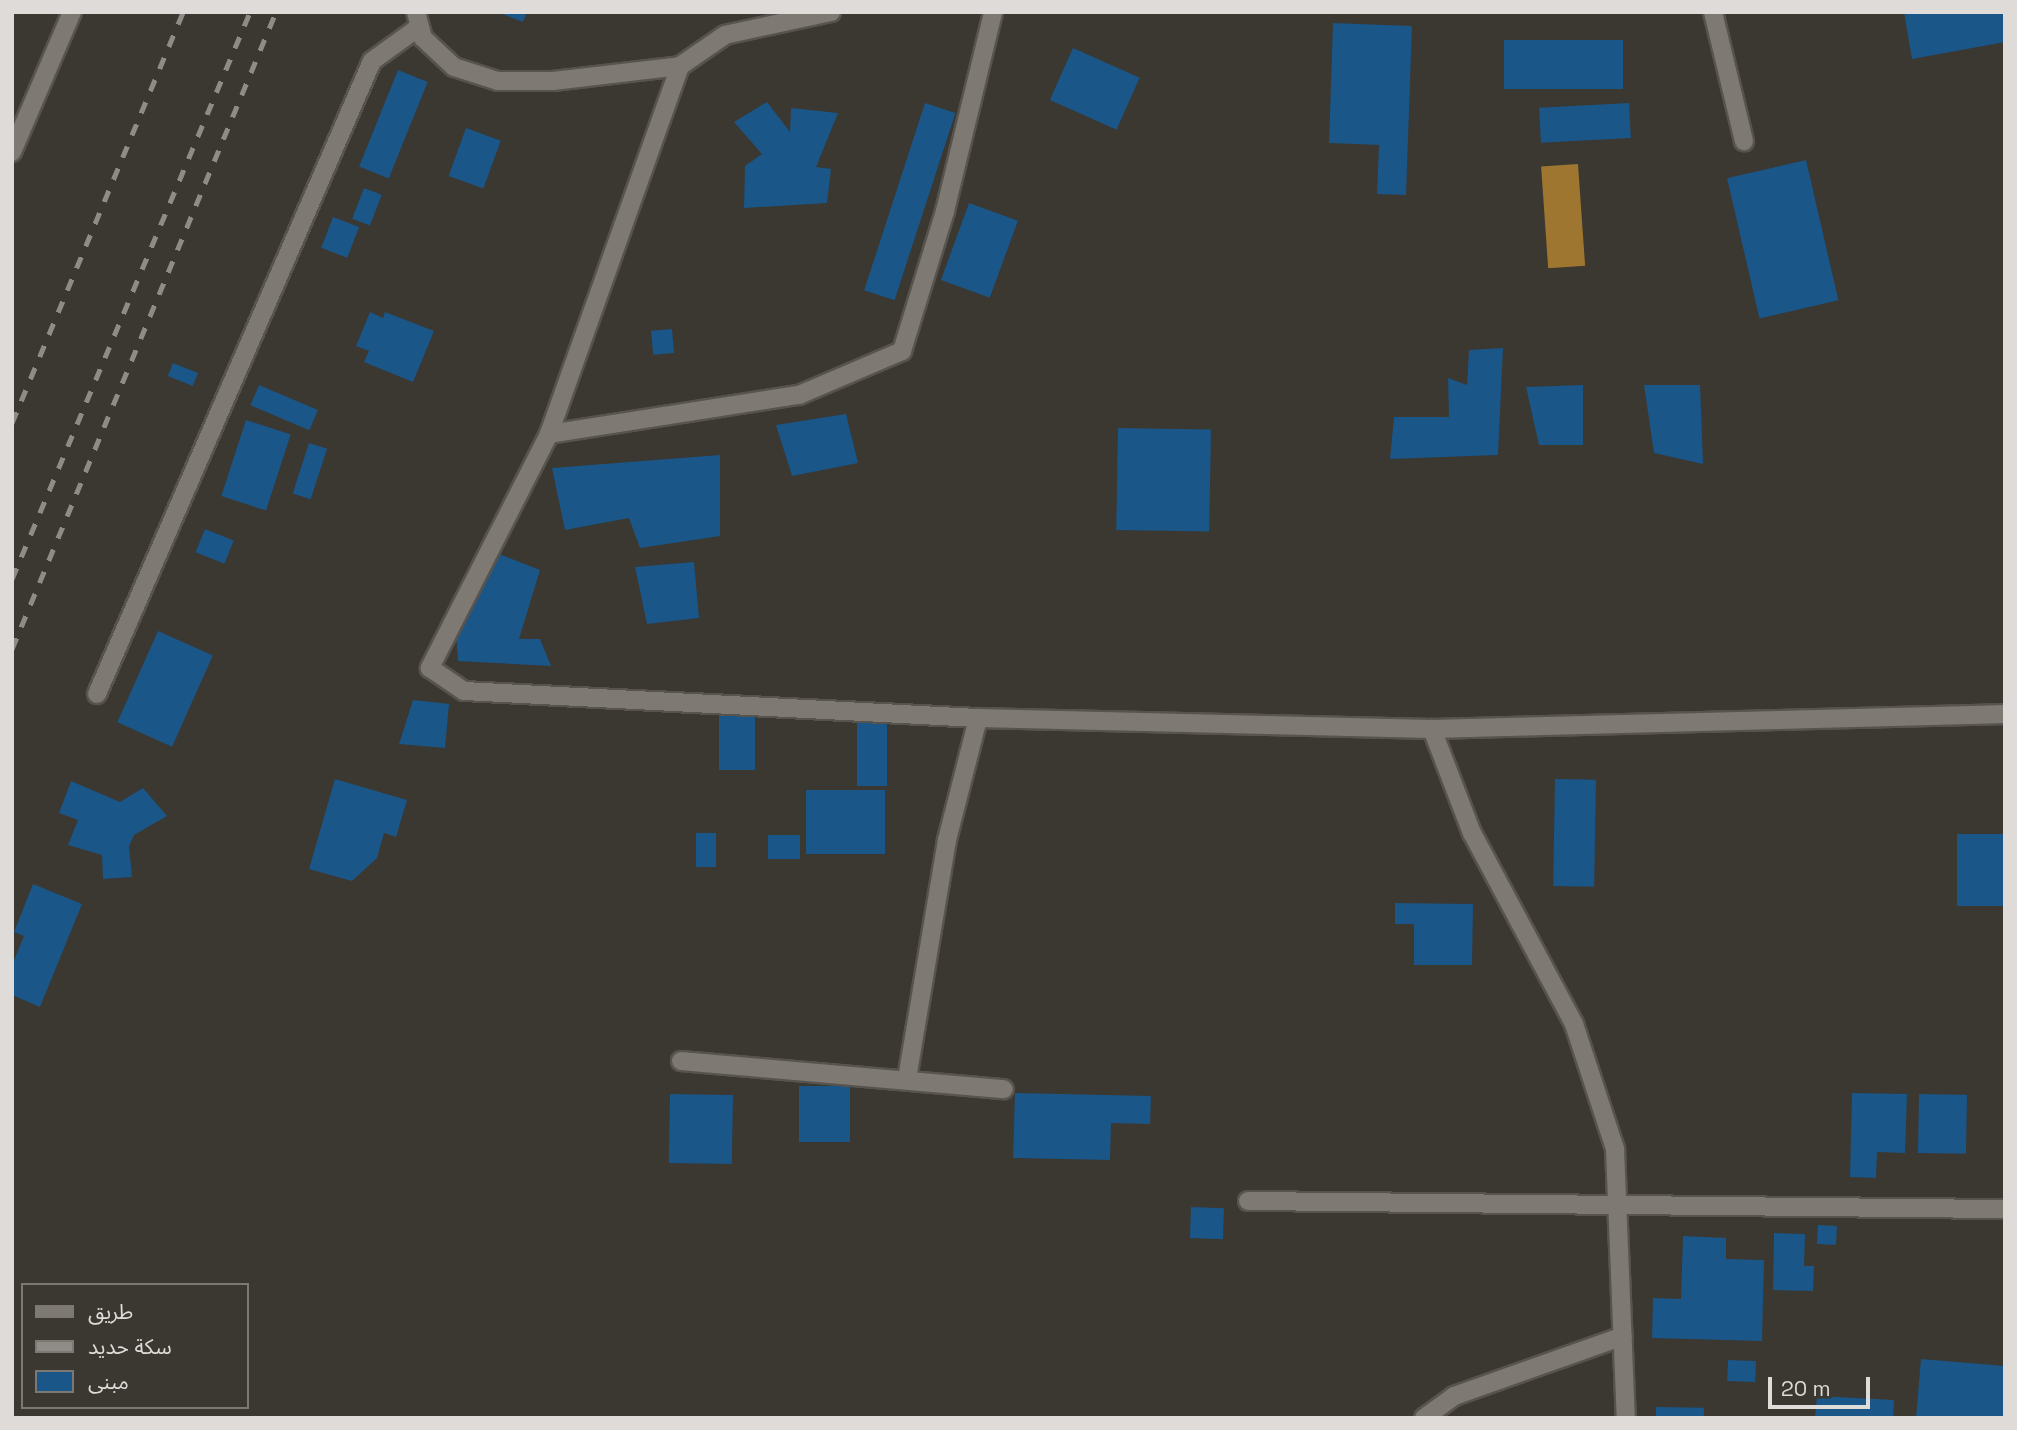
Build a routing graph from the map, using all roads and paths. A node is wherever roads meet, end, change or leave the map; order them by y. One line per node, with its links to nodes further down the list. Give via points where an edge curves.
1 (72, 12): 8 (street)
2 (831, 12): 6 (street, via 725,35)
3 (993, 12): 9 (street, via 945,211 902,351 799,395)
4 (1713, 12): 7 (street)
5 (417, 20): 6 (street, via 423,38 454,67 498,81 553,81); 10 (street, via 372,61)
6 (680, 66): 9 (street)
7 (1744, 141)
8 (12, 152)
9 (549, 434): 12 (street, via 430,668 464,691)
10 (97, 694)
11 (2005, 713): 13 (street)
12 (978, 718): 13 (street); 15 (street, via 947,840)
13 (1432, 729): 18 (street, via 1472,834 1574,1024 1615,1149)
14 (681, 1061): 15 (street)
15 (907, 1079): 16 (street)
16 (1004, 1089)
17 (1248, 1201): 18 (street)
18 (1617, 1205): 19 (street); 20 (street)
19 (2005, 1209)
20 (1623, 1336): 21 (street, via 1454,1395); 22 (street)
21 (1424, 1418)
22 (1626, 1418)

